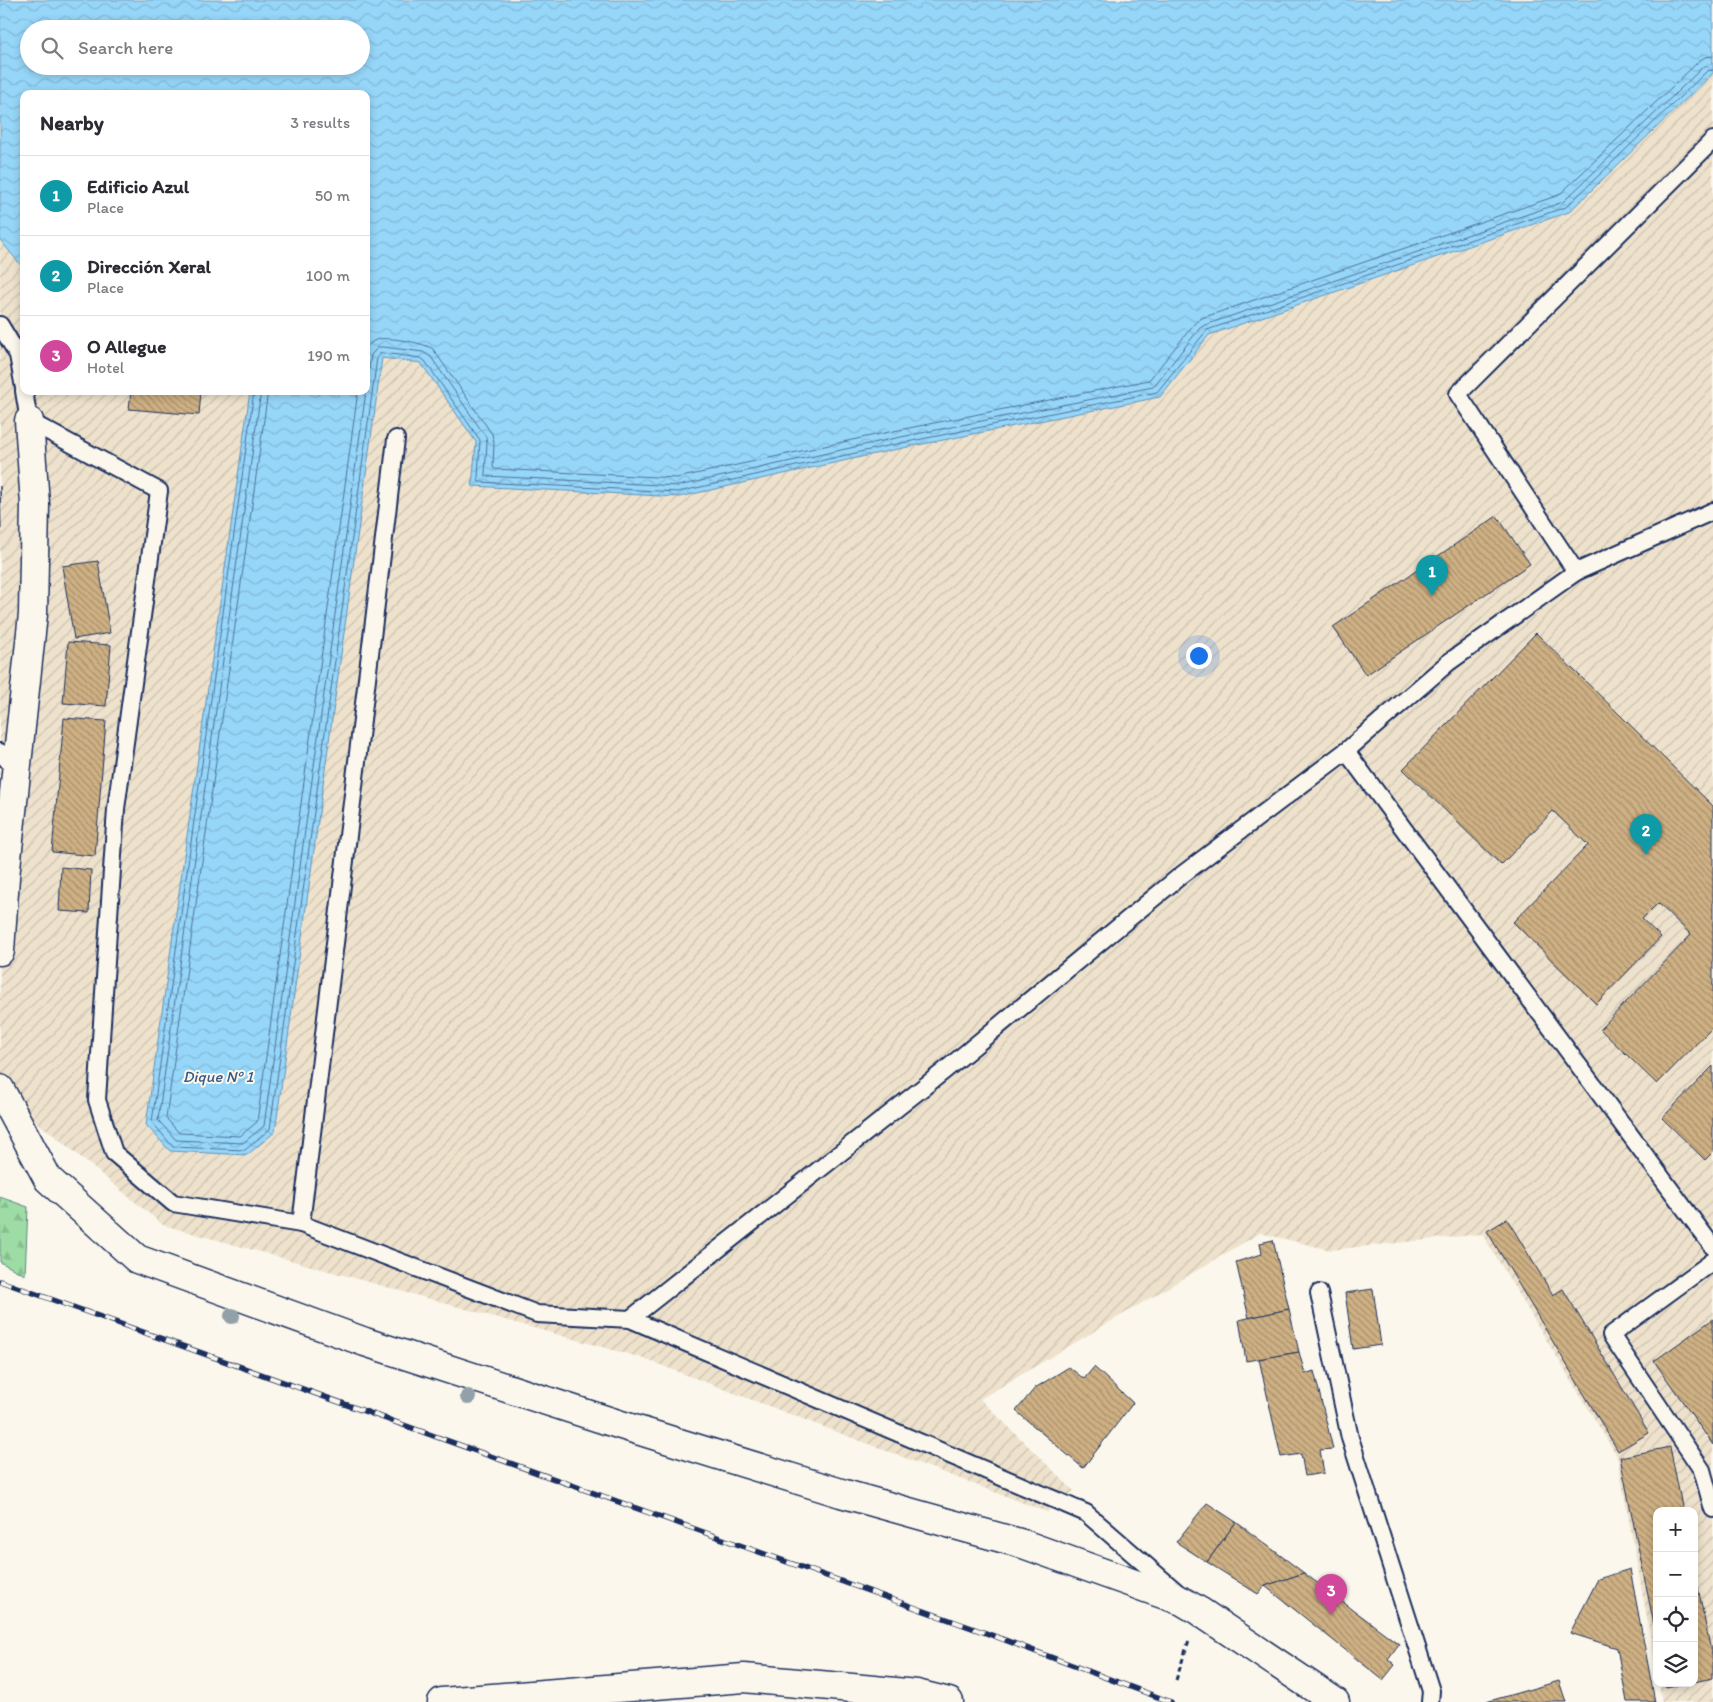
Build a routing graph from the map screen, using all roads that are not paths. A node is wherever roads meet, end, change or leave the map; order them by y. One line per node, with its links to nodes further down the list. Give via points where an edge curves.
1 (1713, 140): 8 (lane, via 1458,394)
2 (0, 325): 3 (lane, via 18,355)
3 (20, 366)
4 (25, 395): 5 (lane)
5 (29, 421): 10 (street, via 35,504 34,614); 13 (lane, via 159,492 116,810 97,1100 114,1153 173,1203)
6 (396, 439): 13 (lane)
7 (1713, 511): 8 (lane)
8 (1576, 572): 9 (lane, via 1449,662)
9 (1346, 751): 14 (lane); 17 (lane, via 1179,877 944,1071)
10 (8, 762): 11 (street)
11 (0, 951)
12 (0, 1089): 19 (street, via 48,1180 137,1259 365,1342 611,1422 1023,1544)
13 (301, 1224): 17 (lane, via 537,1314)
14 (1713, 1246)
15 (1713, 1261): 18 (lane, via 1611,1335 1702,1470)
16 (1319, 1293): 23 (lane, via 1350,1438 1431,1691)
17 (630, 1319): 19 (lane, via 1086,1513)
18 (1713, 1509)
19 (1199, 1611): 22 (street)
20 (442, 1702): 21 (street, via 744,1678 917,1694)
21 (949, 1702)
22 (1335, 1702)
23 (1430, 1702)

